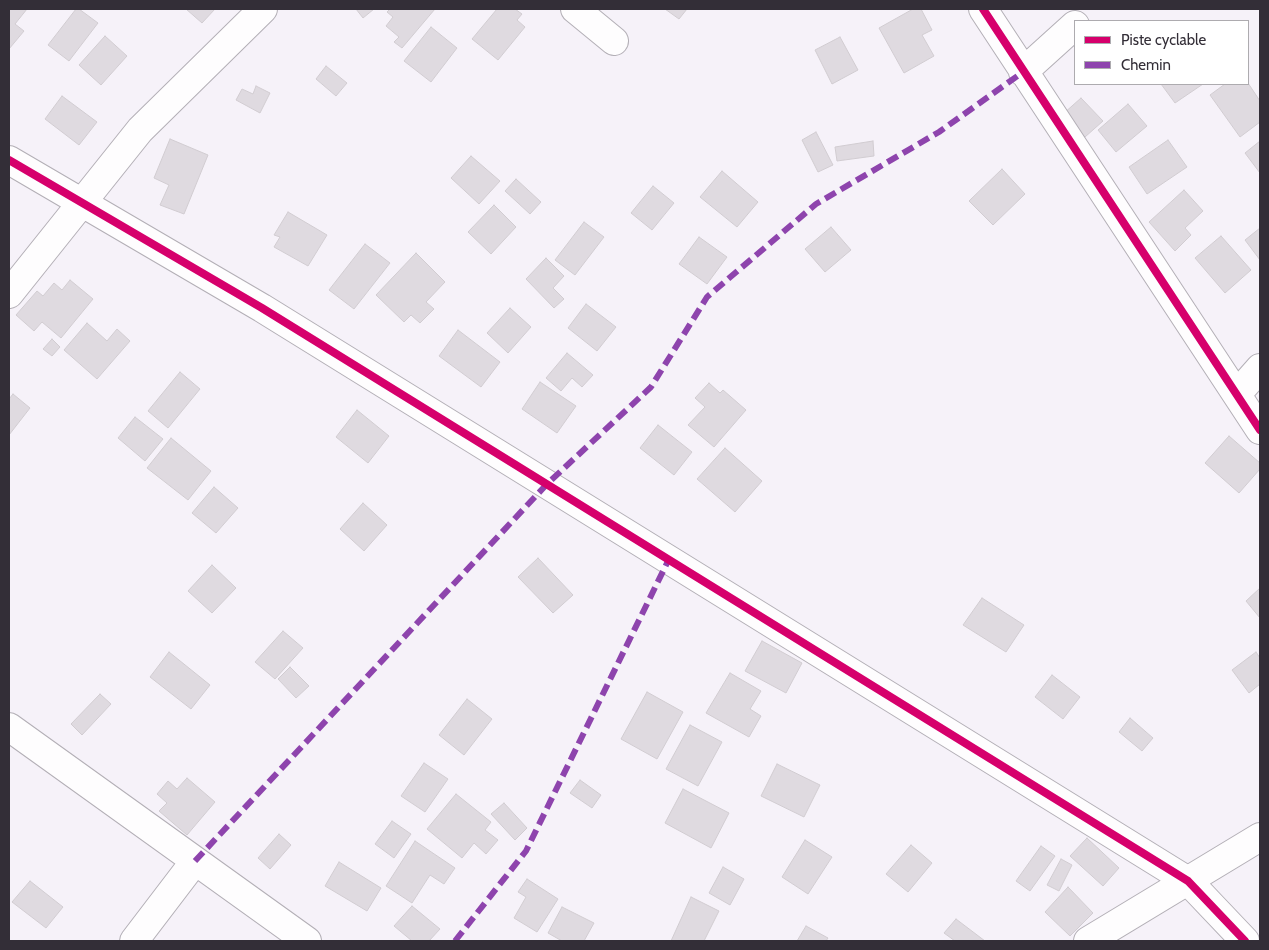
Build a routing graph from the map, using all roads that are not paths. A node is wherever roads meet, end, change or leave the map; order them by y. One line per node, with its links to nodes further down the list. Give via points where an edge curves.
1 (263, 9): 10 (street, via 140,130)
2 (575, 9): 7 (street)
3 (983, 9): 8 (street)
4 (1093, 9): 5 (street)
5 (1080, 20)
6 (1074, 26): 8 (street)
7 (614, 41)
8 (1023, 72): 13 (street)
9 (9, 160): 10 (street)
10 (82, 203): 11 (street); 18 (street, via 262,308)
11 (9, 294)
12 (1260, 368): 13 (street)
13 (1236, 394): 14 (street)
14 (1260, 430)
15 (9, 727): 17 (street)
16 (1260, 837): 18 (street)
17 (195, 861): 19 (street); 20 (street)
18 (1188, 881): 21 (street); 22 (street)
19 (134, 941)
20 (307, 941)
21 (1088, 941)
22 (1245, 941)

